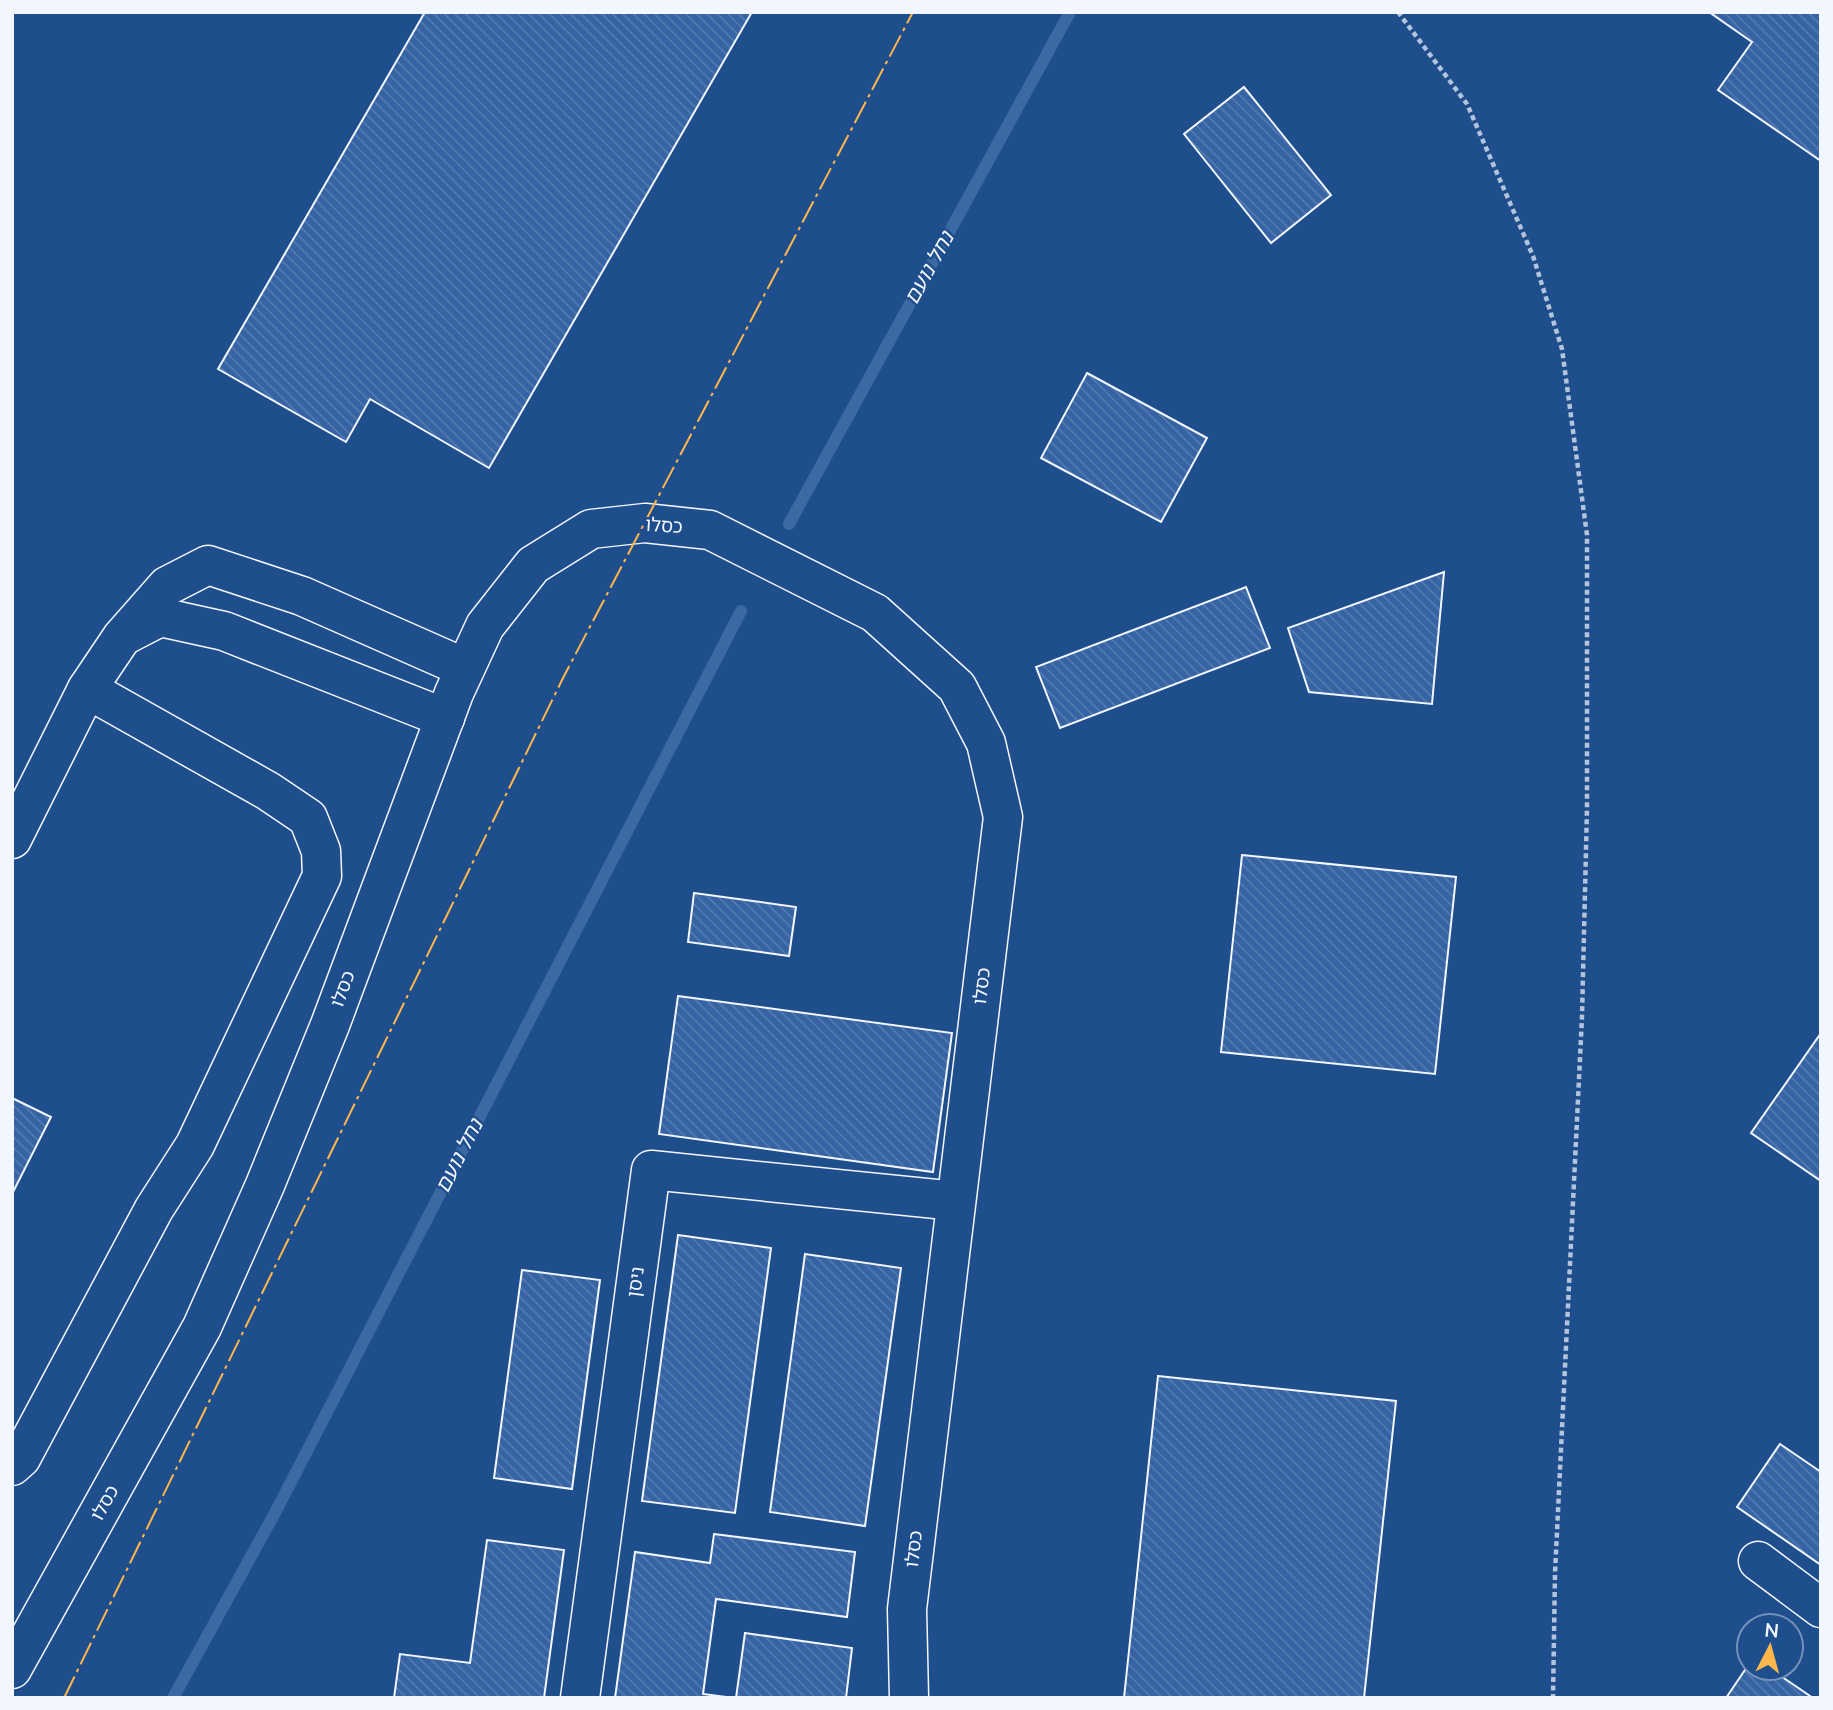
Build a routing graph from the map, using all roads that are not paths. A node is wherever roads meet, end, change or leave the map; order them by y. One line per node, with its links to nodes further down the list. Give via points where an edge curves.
1 (122, 637): 2 (street, via 167,586 208,565 302,596); 3 (street); 4 (street, via 160,617 224,631)
2 (465, 668): 4 (street, כסלו); 6 (street, כסלו, via 485,626 533,565 591,529 645,523 710,530 875,613 957,687 986,743 1003,817)
3 (87, 689): 5 (street); 7 (street, via 308,818 321,851 322,876 195,1145 154,1209 21,1458)
4 (444, 718): 10 (street, כסלו, via 330,1025 202,1327)
5 (12, 839)
6 (956, 1201): 11 (street, ניסן, via 651,1170); 12 (street, כסלו, via 907,1609)
7 (12, 1465)
8 (1758, 1561): 9 (street)
9 (1821, 1608)
10 (12, 1669)
11 (580, 1698)
12 (909, 1698)

